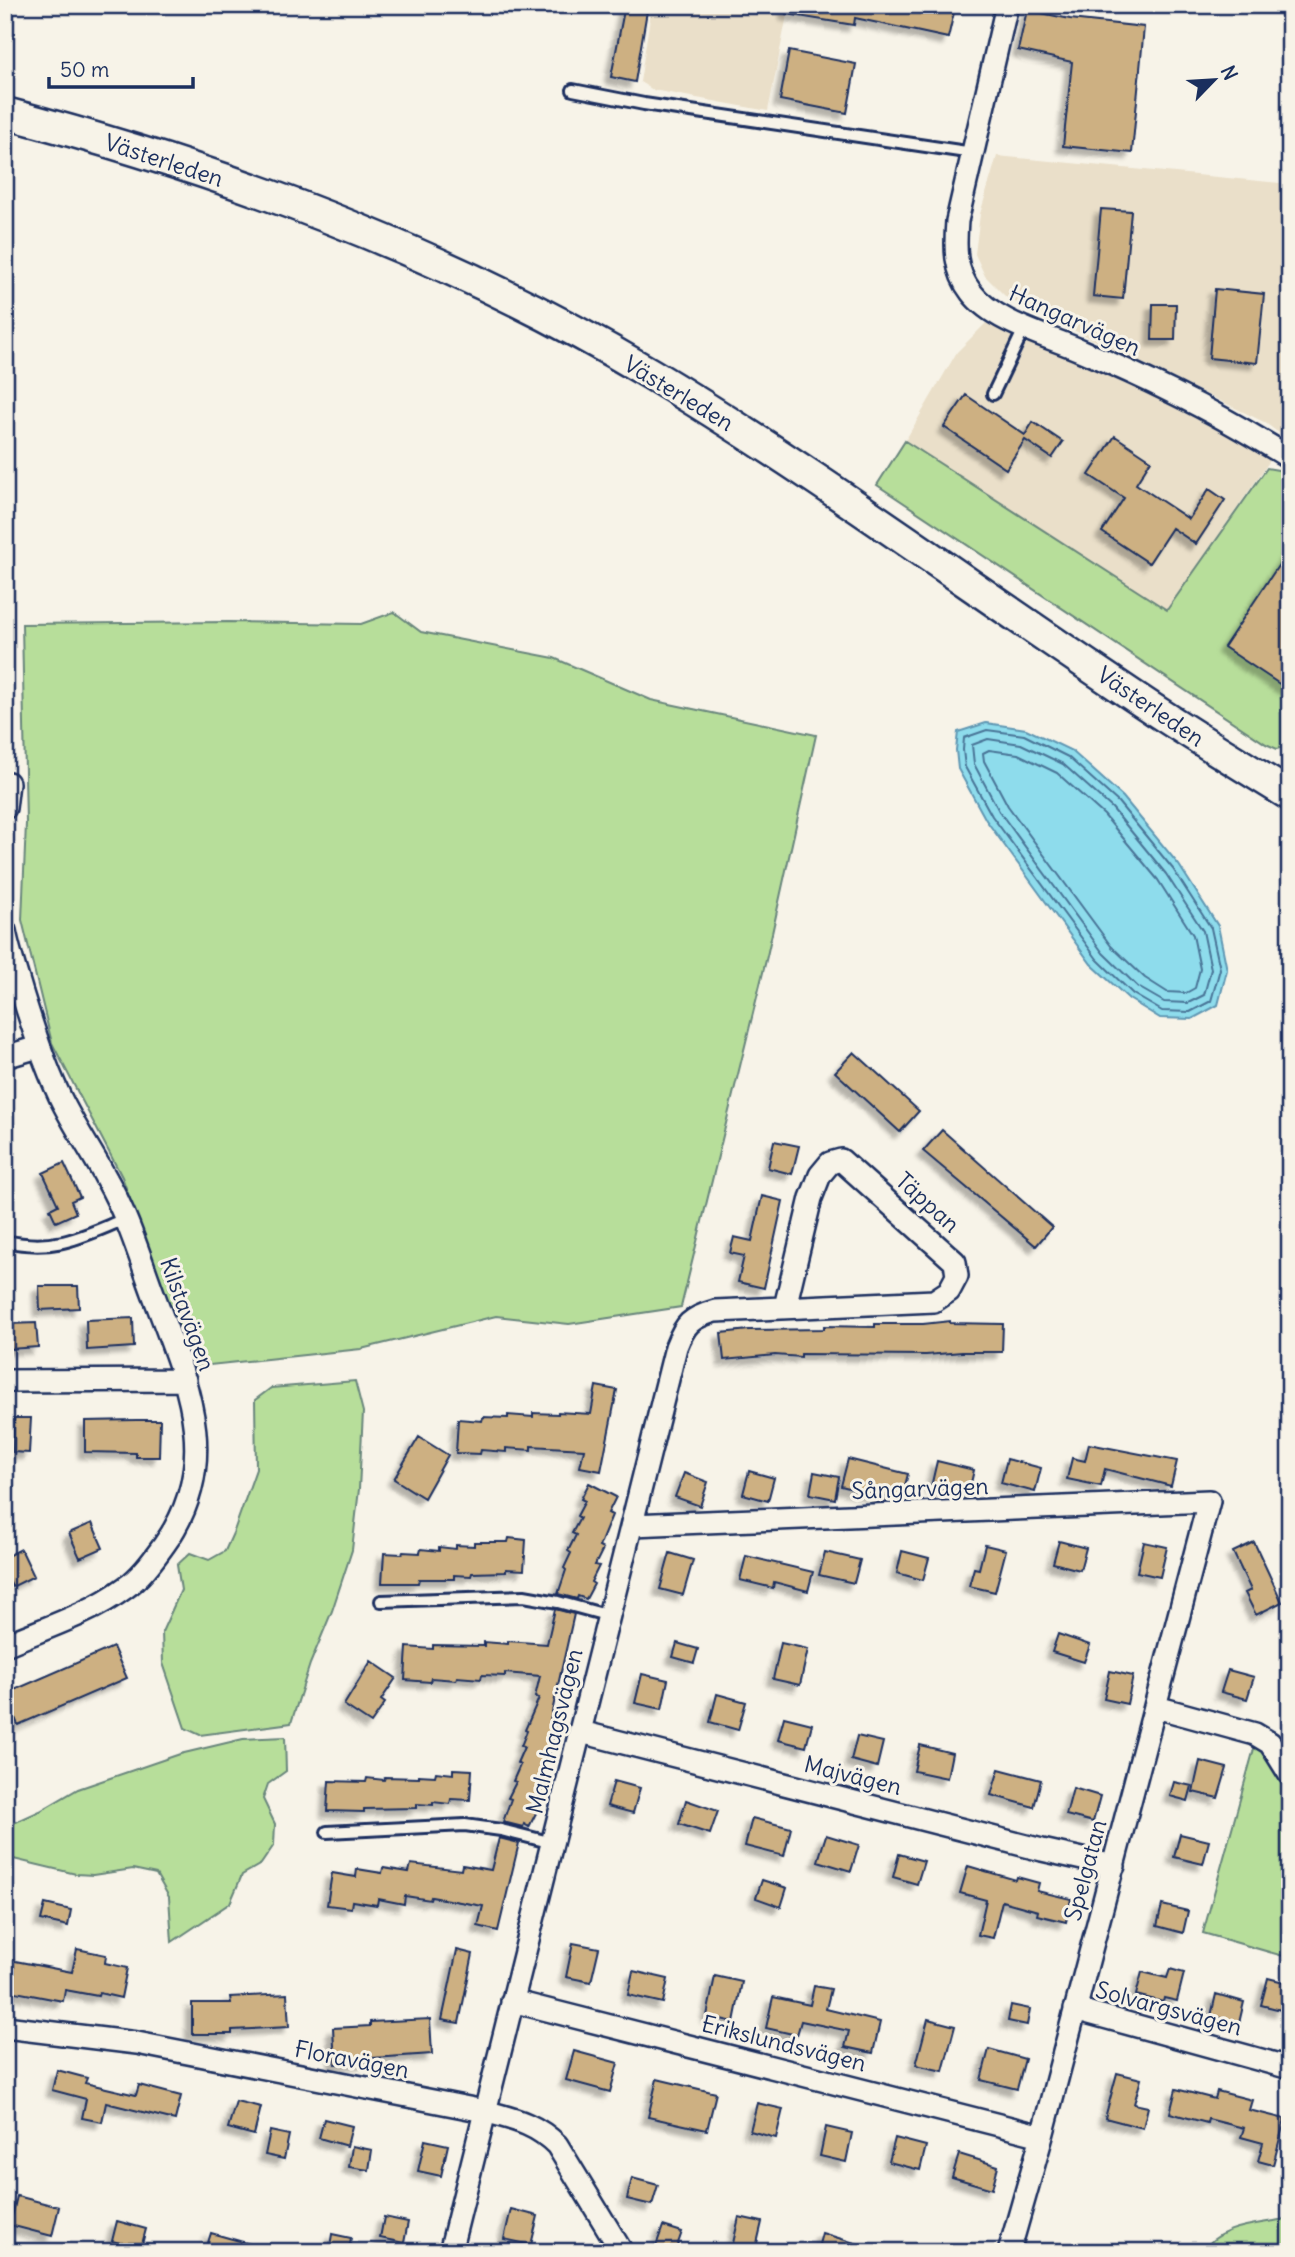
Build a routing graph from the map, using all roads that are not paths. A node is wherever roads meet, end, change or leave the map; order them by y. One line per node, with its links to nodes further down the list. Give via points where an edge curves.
1 (1007, 5): 4 (street, Hangarvägen)
2 (573, 90): 4 (lane)
3 (5, 113): 9 (street, Västerleden, via 129,147 319,214 445,267 591,341 767,447)
4 (973, 153): 5 (street, Hangarvägen, via 957,221 955,251 960,273 986,308)
5 (1025, 327): 6 (lane); 7 (street, Hangarvägen, via 1176,394)
6 (993, 394)
7 (1290, 458)
8 (8, 783): 10 (street)
9 (1290, 796)
10 (5, 808)
11 (5, 931): 12 (street, Kilstavägen)
12 (38, 1047): 13 (street); 14 (street, Kilstavägen)
13 (5, 1057)
14 (125, 1219): 15 (lane, via 47,1245); 17 (street, Kilstavägen)
15 (5, 1241)
16 (785, 1307): 16 (street, Täppan, via 934,1300 949,1291 957,1276 955,1262 841,1160 830,1163 820,1175 811,1198); 20 (street, Malmhagsvägen, via 715,1311 697,1316 684,1328)
17 (185, 1380): 18 (street); 23 (street, Kilstavägen, via 194,1411 194,1467 185,1506 170,1536 126,1588)
18 (5, 1381)
19 (1209, 1501): 20 (street, Sångarvägen); 24 (street, Spelgatan)
20 (632, 1525): 22 (street, Malmhagsvägen)
21 (381, 1601): 22 (lane, via 524,1596)
22 (610, 1616): 25 (street, Malmhagsvägen)
23 (5, 1645)
24 (1156, 1707): 26 (street, via 1255,1734 1270,1744); 29 (street, Spelgatan)
25 (581, 1732): 28 (street, Malmhagsvägen); 29 (street, Majvägen)
26 (1290, 1775)
27 (327, 1832): 28 (lane, via 466,1825)
28 (553, 1843): 30 (street, Malmhagsvägen)
29 (1114, 1866): 31 (street, Spelgatan)
30 (512, 2001): 34 (street, Malmhagsvägen); 35 (street, Erikslundsvägen)
31 (1075, 2009): 33 (street, Solvargsvägen); 35 (street, Spelgatan)
32 (5, 2027): 34 (street, Floravägen, via 137,2043)
33 (1290, 2068)
34 (484, 2111): 36 (street, Malmhagsvägen); 37 (street, Floravägen, via 523,2122 550,2138)
35 (1042, 2136): 38 (street, Spelgatan)
36 (450, 2252)
37 (622, 2252)
38 (1009, 2252)

